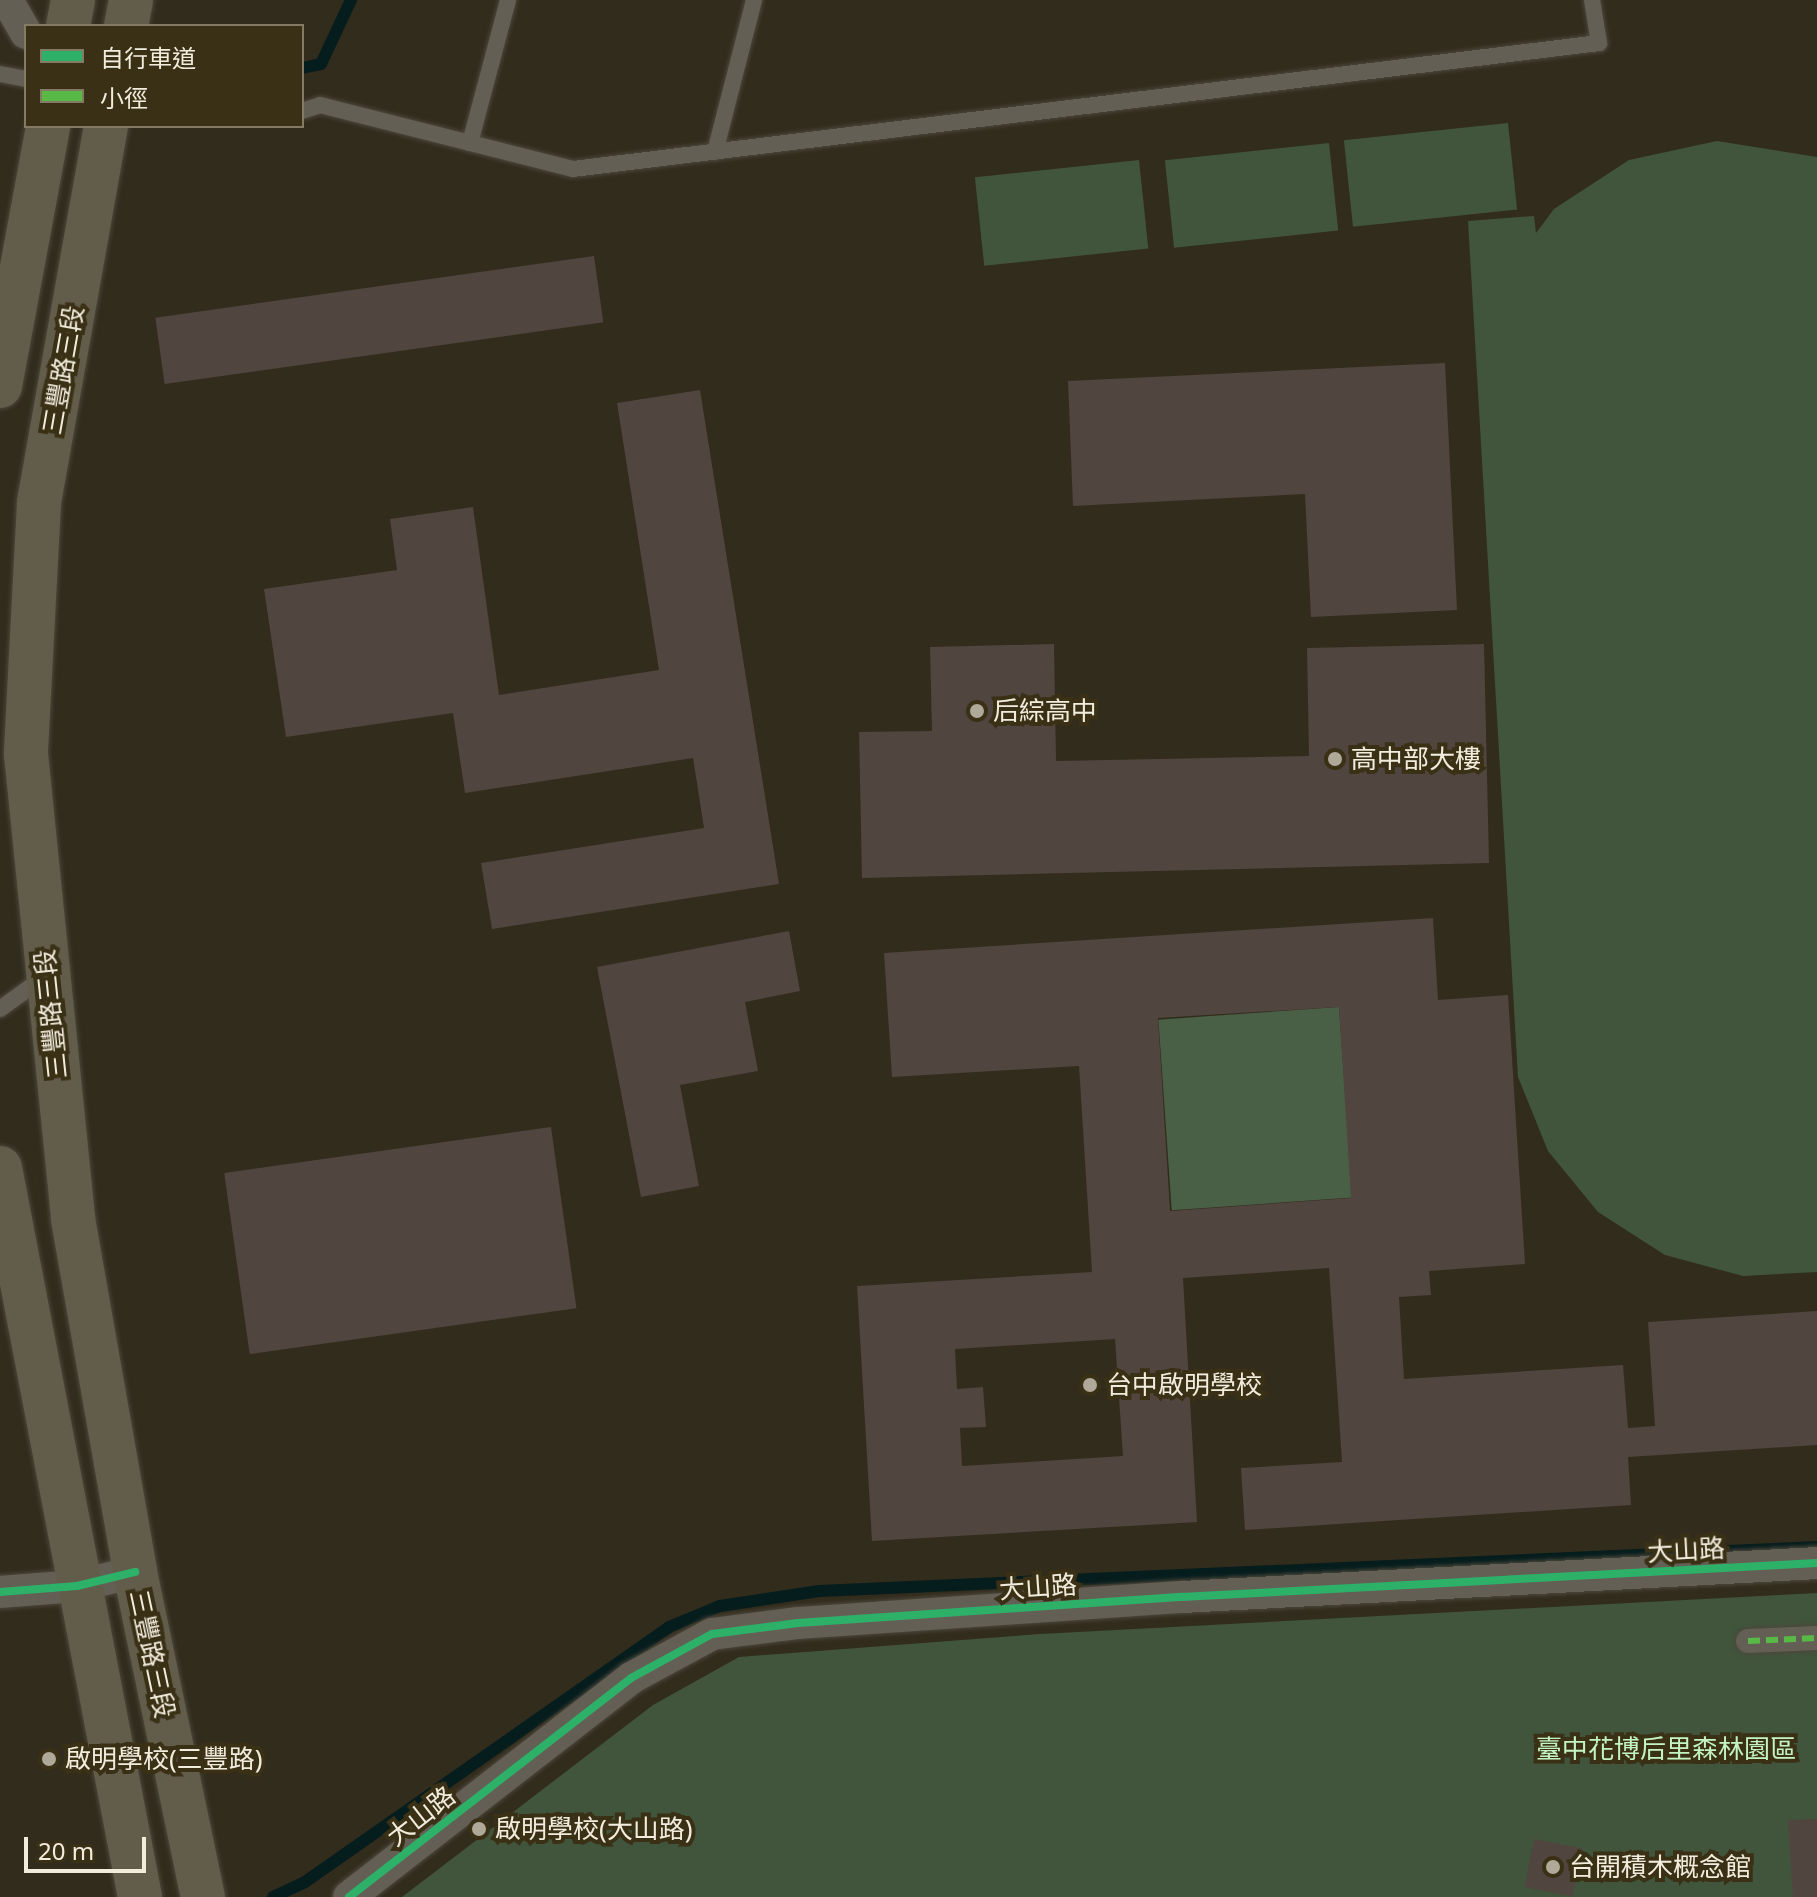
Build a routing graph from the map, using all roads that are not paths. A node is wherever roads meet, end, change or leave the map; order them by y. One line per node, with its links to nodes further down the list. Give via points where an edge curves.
1 (7, 0): 9 (street)
2 (73, 0): 7 (main road)
3 (131, 0): 8 (main road)
4 (508, 0): 15 (lane)
5 (754, 0): 16 (lane)
6 (1592, 0): 16 (lane, via 1599,43)
7 (68, 24)
8 (126, 24)
9 (24, 30)
10 (0, 74): 11 (lane)
11 (24, 79)
12 (304, 110): 15 (lane, via 320,105)
13 (48, 128): 17 (main road)
14 (106, 128): 19 (main road, 三豐路三段, via 39,503)
15 (470, 143): 16 (lane, via 573,169)
16 (715, 152)
17 (8, 292): 18 (main road)
18 (0, 386)
19 (13, 754): 20 (main road, 三豐路三段)
20 (47, 974): 21 (lane); 24 (main road, 三豐路三段, via 73,1219)
21 (0, 1009)
22 (0, 1168): 25 (main road)
23 (1817, 1563): 31 (street, 大山路, via 1182,1597 798,1623 712,1634 631,1678)
24 (135, 1572): 25 (street); 30 (main road, 三豐路三段)
25 (77, 1586): 26 (street); 29 (main road)
26 (0, 1592)
27 (1817, 1638): 28 (street)
28 (1748, 1641)
29 (140, 1897)
30 (203, 1897)
31 (349, 1897)

